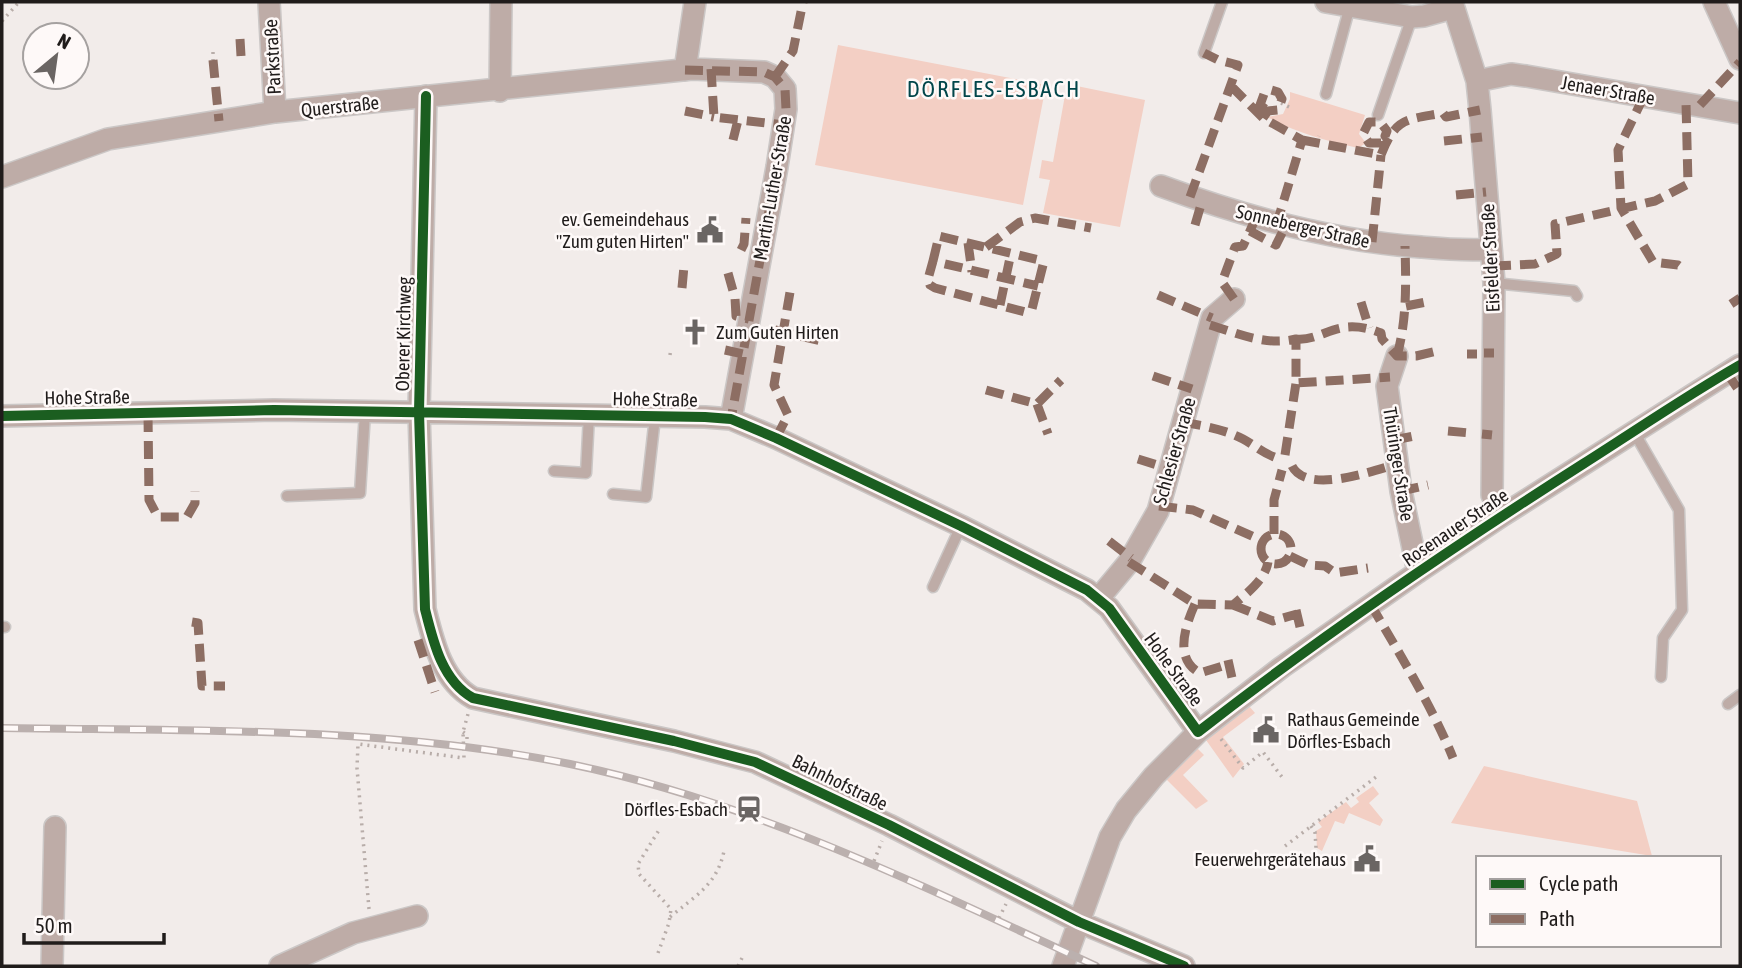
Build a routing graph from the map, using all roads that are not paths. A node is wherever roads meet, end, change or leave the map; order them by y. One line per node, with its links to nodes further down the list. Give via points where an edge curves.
1 (269, 2): 17 (street, Parkstraße)
2 (501, 2): 14 (street)
3 (695, 2): 12 (street)
4 (1223, 2): 10 (lane)
5 (1326, 2): 8 (street)
6 (1714, 2): 11 (street)
7 (1452, 5): 9 (street); 13 (street, Eisfelder Straße)
8 (1350, 6): 9 (street); 15 (lane)
9 (1412, 17): 19 (lane)
10 (1204, 53)
11 (1740, 60)
12 (685, 70): 14 (street, Querstraße); 33 (street, Martin-Luther-Straße, via 764,72 785,89 778,167)
13 (1476, 81): 18 (street, Jenaer Straße, via 1511,74); 22 (street, Eisfelder Straße)
14 (500, 90): 16 (street, Querstraße)
15 (1326, 94)
16 (426, 96): 17 (street, Querstraße); 29 (street, Oberer Kirchweg)
17 (275, 112): 20 (street, Querstraße, via 108,139)
18 (1740, 113)
19 (1378, 115)
20 (2, 177)
21 (1161, 186): 22 (street, Sonneberger Straße, via 1313,232 1405,246)
22 (1491, 249): 23 (street, Eisfelder Straße)
23 (1494, 283): 24 (lane, via 1574,291); 38 (street, Eisfelder Straße, via 1492,495)
24 (1577, 296)
25 (1234, 299): 42 (street, Schlesier Straße, via 1212,318 1158,511 1129,562)
26 (1396, 356): 40 (street, Thüringer Straße, via 1387,386)
27 (1740, 365): 34 (street, Rosenauer Straße)
28 (365, 412): 29 (street, Hohe Straße); 31 (street, Hohe Straße); 37 (lane, via 360,493)
29 (419, 412): 30 (street, Hohe Straße); 44 (street, Oberer Kirchweg, via 425,609 446,670)
30 (589, 415): 32 (street, Hohe Straße); 35 (lane, via 586,473)
31 (2, 416)
32 (655, 417): 33 (street, Hohe Straße); 36 (lane, via 646,497)
33 (730, 419): 39 (street, Hohe Straße)
34 (1634, 432): 38 (street, Rosenauer Straße); 43 (lane, via 1679,510 1682,610 1664,638)
35 (554, 471)
36 (614, 494)
37 (287, 496)
38 (1503, 515): 40 (street, Rosenauer Straße)
39 (961, 526): 41 (lane); 42 (street, Hohe Straße)
40 (1418, 572): 47 (street, Rosenauer Straße)
41 (933, 587)
42 (1099, 598): 47 (street, Hohe Straße)
43 (1661, 677)
44 (466, 694): 50 (street, Bahnhofstraße, via 755,762)
45 (1740, 695): 46 (lane)
46 (1728, 704)
47 (1204, 727): 50 (street, Rosenauer Straße, via 1126,810 1110,838)
48 (55, 827): 51 (street)
49 (417, 916): 52 (street, via 353,933)
50 (1079, 922): 53 (street, Rosenauer Straße); 54 (street, Bahnhofstraße)
51 (51, 966)
52 (281, 966)
53 (1063, 966)
54 (1184, 966)

